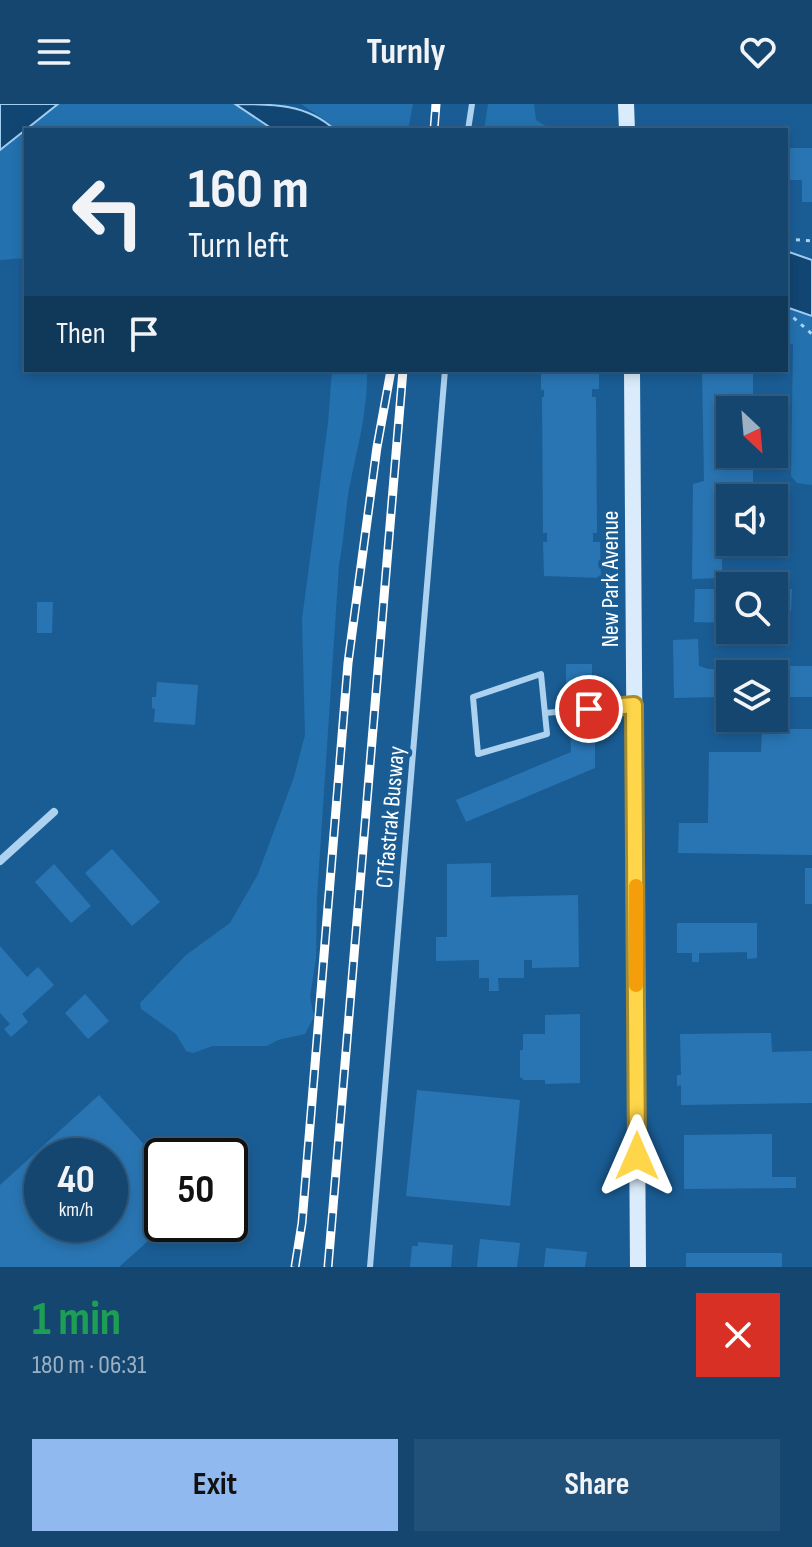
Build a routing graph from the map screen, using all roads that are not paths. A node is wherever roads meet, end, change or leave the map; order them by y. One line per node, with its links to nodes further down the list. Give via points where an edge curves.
1 (626, 104): 4 (main road)
2 (472, 105): 3 (lane)
3 (468, 128)
4 (627, 128)
5 (445, 372): 11 (lane, CTfastrak Busway)
6 (632, 372): 7 (main road, New Park Avenue)
7 (634, 705): 8 (lane); 12 (main road, New Park Avenue)
8 (545, 713): 8 (lane, via 541,674 473,697 478,754 547,734)
9 (54, 812): 10 (street)
10 (0, 861)
11 (370, 1267)
12 (638, 1267)

